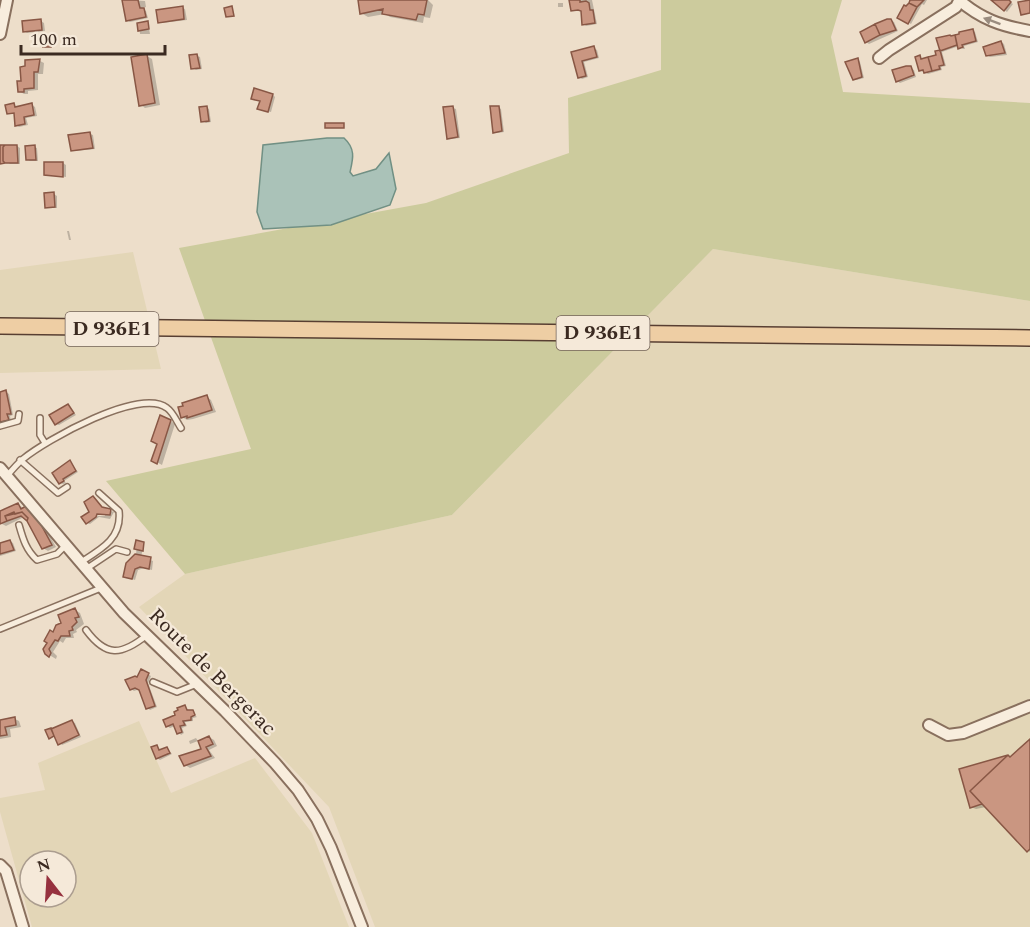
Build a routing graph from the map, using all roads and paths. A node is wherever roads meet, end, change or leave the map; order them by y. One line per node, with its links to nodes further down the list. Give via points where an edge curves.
1 (6, 0): 4 (street)
2 (959, 0): 3 (street, one-way to 2, via 981,17); 5 (street, via 956,7)
3 (1030, 31)
4 (0, 34)
5 (879, 58)
6 (0, 327): 7 (main road, D 936E1)
7 (48, 328): 8 (main road, D 936E1, via 25,334); 9 (main road, D 936E1)
8 (0, 334)
9 (1030, 338)
10 (20, 414): 12 (lane, via 18,421)
11 (40, 418): 14 (lane, via 40,435)
12 (0, 426)
13 (181, 428): 14 (lane, via 168,408 154,403 138,404 100,415)
14 (45, 443): 15 (lane)
15 (21, 460): 16 (lane); 17 (lane, via 58,493)
16 (2, 472): 20 (street, Route de Bergerac)
17 (67, 487)
18 (99, 493): 22 (lane, via 119,511 120,524 115,535)
19 (19, 525): 20 (lane, via 29,553 37,560 57,554)
20 (66, 544): 22 (street, Route de Bergerac)
21 (127, 552): 22 (lane, via 116,549)
22 (83, 566): 23 (street, Route de Bergerac)
23 (101, 588): 24 (lane); 26 (street, Route de Bergerac)
24 (0, 629)
25 (86, 630): 26 (lane, via 95,643 115,651 124,651)
26 (147, 635): 28 (street, Route de Bergerac)
27 (153, 682): 28 (lane, via 177,692)
28 (197, 684): 33 (street, Route de Bergerac, via 298,790 317,819)
29 (1030, 706): 30 (street, via 963,733 948,735)
30 (928, 725)
31 (0, 865): 32 (street, via 6,871)
32 (23, 927)
33 (362, 927)

